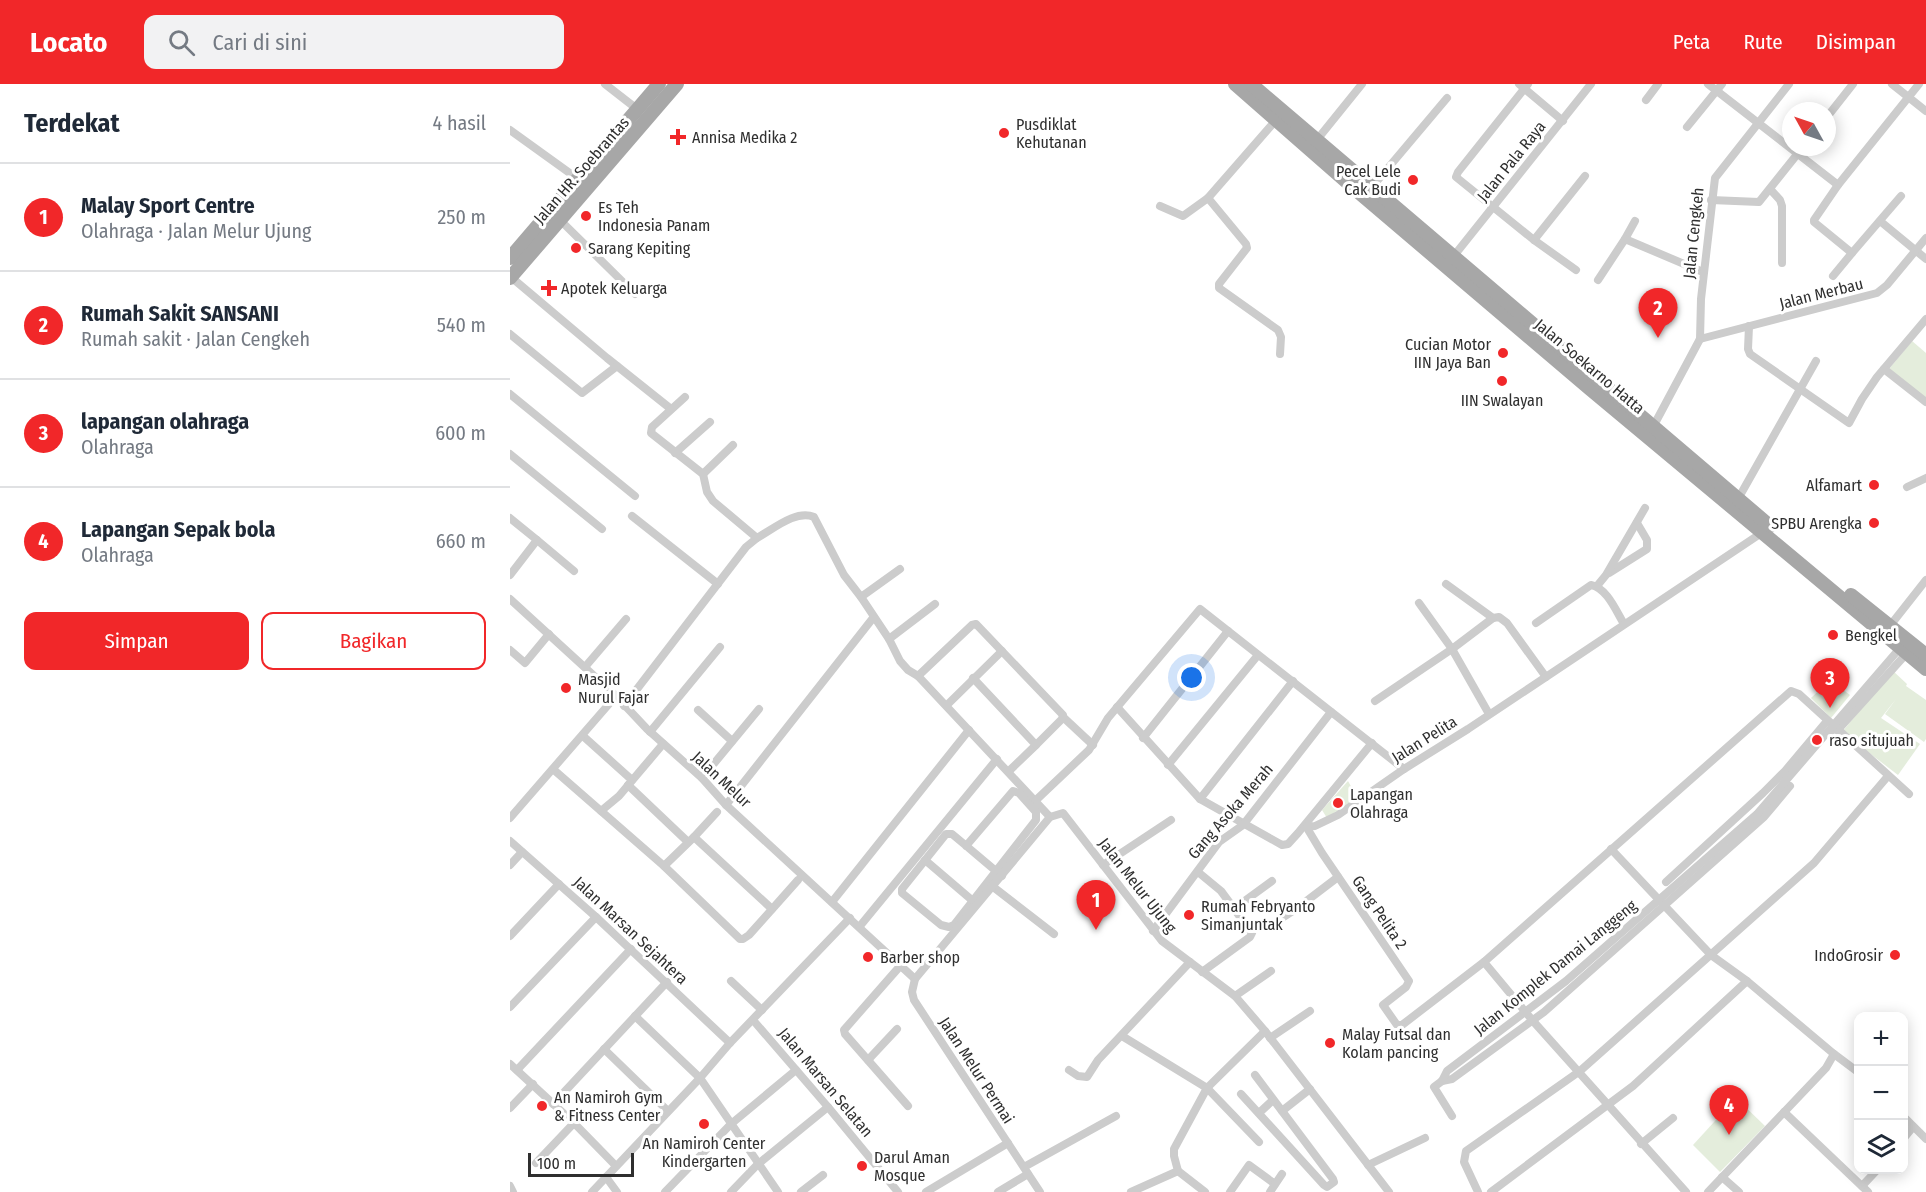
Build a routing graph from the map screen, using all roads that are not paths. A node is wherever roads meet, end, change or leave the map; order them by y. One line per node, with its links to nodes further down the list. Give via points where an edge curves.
1 (604, 84): 20 (street)
2 (659, 84): 20 (main road, Jalan HR. Soebrantas)
3 (677, 84): 41 (main road, Jalan HR. Soebrantas)
4 (1235, 84): 22 (main road, Jalan Soekarno Hatta)
5 (1251, 84): 27 (main road, Jalan Soekarno Hatta)
6 (1362, 84): 27 (street)
7 (1591, 84): 23 (street, Jalan Pala Raya)
8 (1658, 84): 18 (street)
9 (1708, 84): 15 (street)
10 (1789, 84): 24 (street, Jalan Cengkeh)
11 (1853, 84): 19 (street)
12 (1892, 84): 17 (street)
13 (1919, 84): 17 (street)
14 (1524, 85): 23 (street); 40 (street, via 1456,175)
15 (1719, 87): 24 (street); 25 (street)
16 (1447, 98): 34 (street)
17 (1908, 98): 21 (street); 33 (street)
18 (1646, 100)
19 (1836, 106)
20 (637, 109): 32 (main road, Jalan HR. Soebrantas)
21 (1926, 111)
22 (1276, 120): 37 (street); 70 (main road, Jalan Soekarno Hatta)
23 (1563, 121): 40 (street, Jalan Pala Raya)
24 (1757, 124): 28 (street); 38 (street, Jalan Cengkeh, via 1719,171)
25 (1687, 127)
26 (510, 130): 32 (street)
27 (1316, 141): 34 (main road, Jalan Soekarno Hatta)
28 (1782, 144)
29 (1795, 156): 35 (street)
30 (1797, 156): 33 (street)
31 (1585, 176): 45 (street)
32 (578, 179): 41 (main road, Jalan HR. Soebrantas)
33 (1838, 185): 48 (street, via 1814,222)
34 (1372, 187): 49 (main road, Jalan Soekarno Hatta)
35 (1770, 189): 38 (street, via 1755,203); 52 (street, via 1782,206)
36 (1901, 196): 43 (street)
37 (1208, 198): 39 (street, via 1183,216); 63 (street, via 1247,248 1219,288 1278,330)
38 (1711, 200): 54 (street, Jalan Cengkeh)
39 (1160, 206)
40 (1492, 208): 45 (street); 49 (street, Jalan Pala Raya)
41 (558, 216): 50 (main road, Jalan HR. Soebrantas); 56 (main road, Jalan HR. Soebrantas); 58 (street)
42 (1635, 220): 46 (street)
43 (1880, 221): 47 (street); 48 (street)
44 (1926, 238): 47 (street, Jalan Merbau)
45 (1534, 240): 53 (street)
46 (1625, 240): 54 (street); 57 (street)
47 (1916, 251): 51 (street); 60 (street, Jalan Merbau, via 1877,294)
48 (1852, 254): 55 (street)
49 (1453, 257): 70 (main road, Jalan Soekarno Hatta)
50 (510, 258)
51 (1926, 259)
52 (1782, 263)
53 (1576, 270)
54 (1703, 272): 62 (street, Jalan Cengkeh)
55 (1833, 276)
56 (511, 277): 65 (street)
57 (1598, 280)
58 (635, 294)
59 (1926, 319): 66 (street)
60 (1749, 326): 62 (street, Jalan Merbau); 67 (street, via 1750,354)
61 (510, 334): 65 (street, via 582,393)
62 (1700, 339): 74 (street)
63 (1280, 354)
64 (1816, 361): 67 (street)
65 (617, 366): 72 (street)
66 (1884, 369): 67 (street, via 1849,423); 71 (street)
67 (1800, 391): 82 (street)
68 (510, 394): 81 (street)
69 (685, 397): 72 (street)
70 (1610, 398): 74 (main road, Jalan Soekarno Hatta); 88 (main road, Jalan Soekarno Hatta)
71 (1926, 402)
72 (671, 409): 76 (street, via 651,430)
73 (710, 422): 76 (street)
74 (1653, 426): 82 (main road, Jalan Soekarno Hatta)
75 (733, 445): 78 (street)
76 (675, 453): 78 (street)
77 (510, 454): 87 (street)
78 (702, 474): 89 (street, via 713,501)
79 (1926, 478): 80 (street)
80 (1907, 488)
81 (635, 496)
82 (1738, 499): 108 (main road, Jalan Soekarno Hatta)
83 (1645, 508): 86 (street)
84 (632, 516): 96 (street)
85 (510, 518): 90 (street)
86 (1637, 523): 94 (street); 94 (street, via 1647,540 1647,549)
87 (602, 529)
88 (1762, 532): 107 (street, Jalan Pelita); 116 (main road, Jalan Soekarno Hatta)
89 (757, 538): 96 (street); 99 (street, via 794,518 814,517 844,575)
90 (537, 540): 92 (street); 93 (street)
91 (900, 569): 99 (street)
92 (574, 571)
93 (510, 575)
94 (1606, 575): 98 (street)
95 (1926, 580): 108 (street)
96 (718, 584): 127 (street)
97 (1446, 584): 104 (street)
98 (1597, 586): 106 (street, via 1585,587); 107 (street)
99 (861, 597): 103 (street)
100 (510, 599): 110 (street, Jalan Melur)
101 (1419, 603): 113 (street)
102 (935, 604): 111 (street)
103 (873, 618): 111 (street); 157 (street)
104 (1493, 618): 113 (street); 122 (street, via 1507,623)
105 (626, 619): 119 (street)
106 (1536, 623)
107 (1624, 624): 122 (street, Jalan Pelita)
108 (1889, 627): 118 (main road, Jalan Soekarno Hatta)
109 (1228, 631): 117 (street); 129 (street, via 1199,610); 139 (street)
110 (549, 634): 114 (street, via 525,663); 119 (street, Jalan Melur)
111 (889, 639): 121 (street, via 905,667)
112 (720, 647): 137 (street)
113 (1452, 649): 125 (street); 133 (street)
114 (510, 650)
115 (1002, 651): 121 (street, via 980,627 972,625); 123 (street); 134 (street)
116 (1904, 651): 120 (main road, Jalan Soekarno Hatta); 135 (street, Jalan Komplek Damai Langgeng)
117 (1258, 655): 124 (street); 146 (street)
118 (1926, 655)
119 (585, 667): 127 (street, Jalan Melur)
120 (1926, 669)
121 (918, 676): 128 (street)
122 (1546, 676): 133 (street, Jalan Pelita)
123 (973, 678): 128 (street); 143 (street)
124 (1293, 681): 132 (street); 155 (street)
125 (1375, 700)
126 (609, 704): 138 (street)
127 (624, 705): 137 (street, Jalan Melur)
128 (947, 705): 136 (street)
129 (1117, 707): 139 (street, Jalan Pelita); 144 (street)
130 (759, 709): 140 (street)
131 (698, 711): 140 (street)
132 (1331, 712): 141 (street); 165 (street, Gang Asoka Merah)
133 (1489, 714): 147 (street, Jalan Pelita)
134 (1063, 717): 143 (street); 144 (street)
135 (1833, 726): 150 (street); 153 (street, Jalan Komplek Damai Langgeng); 170 (street, via 1799,694 1787,692)
136 (969, 730): 145 (street); 187 (street)
137 (650, 732): 142 (street, Jalan Melur)
138 (583, 736): 148 (street); 152 (street)
139 (1143, 738): 146 (street, Jalan Pelita)
140 (732, 741): 151 (street)
141 (1372, 743): 147 (street); 166 (street)
142 (663, 744): 151 (street, Jalan Melur); 152 (street)
143 (1036, 745): 149 (street)
144 (1093, 745): 156 (street)
145 (997, 759): 149 (street); 193 (street)
146 (1168, 765): 155 (street, Jalan Pelita)
147 (1404, 769): 166 (street, Jalan Pelita, via 1338,815)
148 (554, 770): 159 (street); 163 (street)
149 (1009, 771): 156 (street)
150 (1888, 776): 154 (street); 200 (street, via 1814,863)
151 (702, 778): 157 (street, Jalan Melur)
152 (630, 782): 159 (street); 167 (street)
153 (1786, 782): 158 (street); 161 (street, Jalan Komplek Damai Langgeng); 188 (street, Jalan Komplek Damai Langgeng, via 1764,817)
154 (1909, 794)
155 (1200, 799): 165 (street, Jalan Pelita)
156 (1034, 802): 162 (street)
157 (726, 805): 187 (street, Jalan Melur)
158 (1750, 806): 161 (street); 171 (street)
159 (601, 812): 177 (street)
160 (717, 812): 167 (street)
161 (1757, 814): 173 (street, Jalan Komplek Damai Langgeng)
162 (1050, 817): 176 (street, Jalan Melur Ujung, via 1064,813); 179 (street)
163 (510, 818)
164 (1171, 820): 176 (street)
165 (1243, 825): 166 (street, Jalan Pelita, via 1282,845); 178 (street, Gang Asoka Merah, via 1220,842)
166 (1305, 827): 180 (street, Gang Pelita 2)
167 (691, 839): 177 (street); 190 (street)
168 (510, 840): 172 (street, Jalan Marsan Sejahtera)
169 (966, 846): 174 (street, via 952,834 946,834); 179 (street); 179 (street, via 1013,791 1017,792 1037,818)
170 (1611, 849): 188 (street); 202 (street)
171 (1701, 850): 173 (street); 183 (street)
172 (522, 852): 175 (street); 184 (street, Jalan Marsan Sejahtera)
173 (1709, 859): 188 (street, Jalan Komplek Damai Langgeng)
174 (926, 860): 186 (street); 186 (street, via 902,893 945,927 954,925)
175 (510, 865)
176 (1103, 865): 195 (street, Jalan Melur Ujung)
177 (664, 866): 190 (street, via 740,939 749,935)
178 (1198, 872): 189 (street); 195 (street, Gang Asoka Merah)
179 (999, 874): 185 (street); 186 (street)
180 (1338, 877): 194 (street); 202 (street, Gang Pelita 2, via 1409,981 1383,1005 1397,1024 1402,1025)
181 (798, 880): 190 (street)
182 (1272, 881): 189 (street)
183 (1666, 882)
184 (559, 884): 191 (street, Jalan Marsan Sejahtera); 197 (street)
185 (992, 886): 196 (street); 206 (street)
186 (973, 901)
187 (832, 902): 192 (street, Jalan Melur)
188 (1662, 903): 198 (street, Jalan Komplek Damai Langgeng); 200 (street)
189 (1235, 908): 205 (street, via 1252,935)
190 (772, 909)
191 (596, 917): 199 (street, Jalan Marsan Sejahtera); 211 (street)
192 (850, 918): 193 (street, Jalan Melur); 212 (street)
193 (860, 926): 203 (street, Jalan Melur)
194 (1270, 926)
195 (1153, 931): 201 (street, Jalan Melur Ujung)
196 (1054, 934)
197 (510, 936)
198 (1610, 947): 214 (street, Jalan Komplek Damai Langgeng); 217 (street, Jalan Komplek Damai Langgeng)
199 (631, 949): 209 (street, Jalan Marsan Sejahtera); 226 (street)
200 (1711, 955): 208 (street); 230 (street)
201 (1190, 963): 205 (street, Jalan Melur Ujung); 220 (street)
202 (1484, 963): 214 (street)
203 (902, 965): 206 (street, Jalan Melur); 225 (street, via 845,1028 845,1034)
204 (1271, 971): 210 (street)
205 (1202, 972): 210 (street, Jalan Melur Ujung)
206 (915, 979): 260 (street, Jalan Melur Permai, via 914,1000)
207 (731, 981): 212 (street)
208 (1747, 981): 224 (street); 239 (street, via 1633,1086)
209 (667, 982): 215 (street); 221 (street, Jalan Marsan Sejahtera)
210 (1235, 996): 219 (street, Jalan Melur Ujung)
211 (510, 1007)
212 (762, 1010): 216 (street)
213 (1310, 1011): 219 (street)
214 (1526, 1013): 217 (street); 222 (street, Jalan Komplek Damai Langgeng)
215 (635, 1016): 223 (street); 232 (street)
216 (753, 1020): 221 (street); 228 (street, Jalan Marsan Selatan)
217 (1533, 1021): 222 (street, Jalan Komplek Damai Langgeng); 230 (street)
218 (897, 1029): 225 (street)
219 (1268, 1034): 234 (street); 235 (street, Jalan Melur Ujung)
220 (1122, 1036): 229 (street, via 1087,1077); 234 (street)
221 (730, 1043): 232 (street)
222 (1495, 1043): 248 (street, Jalan Komplek Damai Langgeng, via 1447,1071 1434,1087)
223 (604, 1049): 238 (street); 243 (street)
224 (1834, 1054): 227 (street); 245 (street)
225 (868, 1060): 240 (street)
226 (514, 1067): 233 (street)
227 (1854, 1069)
228 (796, 1070): 241 (street, Jalan Marsan Selatan); 252 (street)
229 (1069, 1070)
230 (1580, 1071): 239 (street); 291 (street, via 1466,1151 1464,1162)
231 (1255, 1075): 237 (street)
232 (700, 1078): 243 (street); 252 (street)
233 (533, 1084): 238 (street); 242 (street)
234 (1207, 1088): 259 (street); 267 (street, via 1174,1149)
235 (1310, 1089): 244 (street); 264 (street, Jalan Melur Ujung)
236 (1241, 1094): 246 (street)
237 (1273, 1100): 244 (street); 246 (street)
238 (553, 1104): 251 (street)
239 (1607, 1105): 261 (street); 292 (street)
240 (908, 1106)
241 (828, 1107): 263 (street); 283 (street, Jalan Marsan Selatan)
242 (510, 1108)
243 (668, 1111): 265 (street)
244 (1282, 1112): 253 (street)
245 (1785, 1112): 272 (street); 275 (street)
246 (1258, 1113): 256 (street)
247 (1116, 1116): 266 (street)
248 (1452, 1116)
249 (1672, 1118): 261 (street)
250 (1907, 1120): 254 (street)
251 (574, 1123): 262 (street); 265 (street)
252 (731, 1125): 263 (street); 279 (street)
253 (1294, 1127): 256 (street); 256 (street, via 1333,1179 1331,1186 1324,1185)
254 (1913, 1127): 255 (street); 258 (street)
255 (1908, 1133)
256 (1281, 1138)
257 (1425, 1138): 264 (street)
258 (1926, 1139)
259 (1259, 1142)
260 (1008, 1143): 266 (street, Jalan Melur Permai); 284 (street)
261 (1641, 1144): 293 (street)
262 (536, 1163)
263 (758, 1165): 280 (street); 281 (street)
264 (1368, 1165): 290 (street, Jalan Melur Ujung)
265 (616, 1166): 271 (street)
266 (1026, 1170): 285 (street); 286 (street, Jalan Melur Permai)
267 (1178, 1171): 287 (street); 288 (street)
268 (1282, 1174): 274 (street)
269 (1874, 1174): 275 (street)
270 (823, 1175): 282 (street)
271 (606, 1177): 277 (street); 278 (street)
272 (1722, 1177): 294 (street); 295 (street)
273 (510, 1187): 276 (street)
274 (1272, 1188): 289 (street, via 1249,1165)
275 (1865, 1189)
276 (513, 1192)
277 (592, 1192)
278 (617, 1192)
279 (665, 1192)
280 (731, 1192)
281 (778, 1192)
282 (801, 1192)
283 (898, 1192)
284 (926, 1192)
285 (998, 1192)
286 (1040, 1192)
287 (1131, 1192)
288 (1205, 1192)
289 (1230, 1192)
290 (1389, 1192)
291 (1478, 1192)
292 (1491, 1192)
293 (1686, 1192)
294 (1708, 1192)
295 (1739, 1192)

